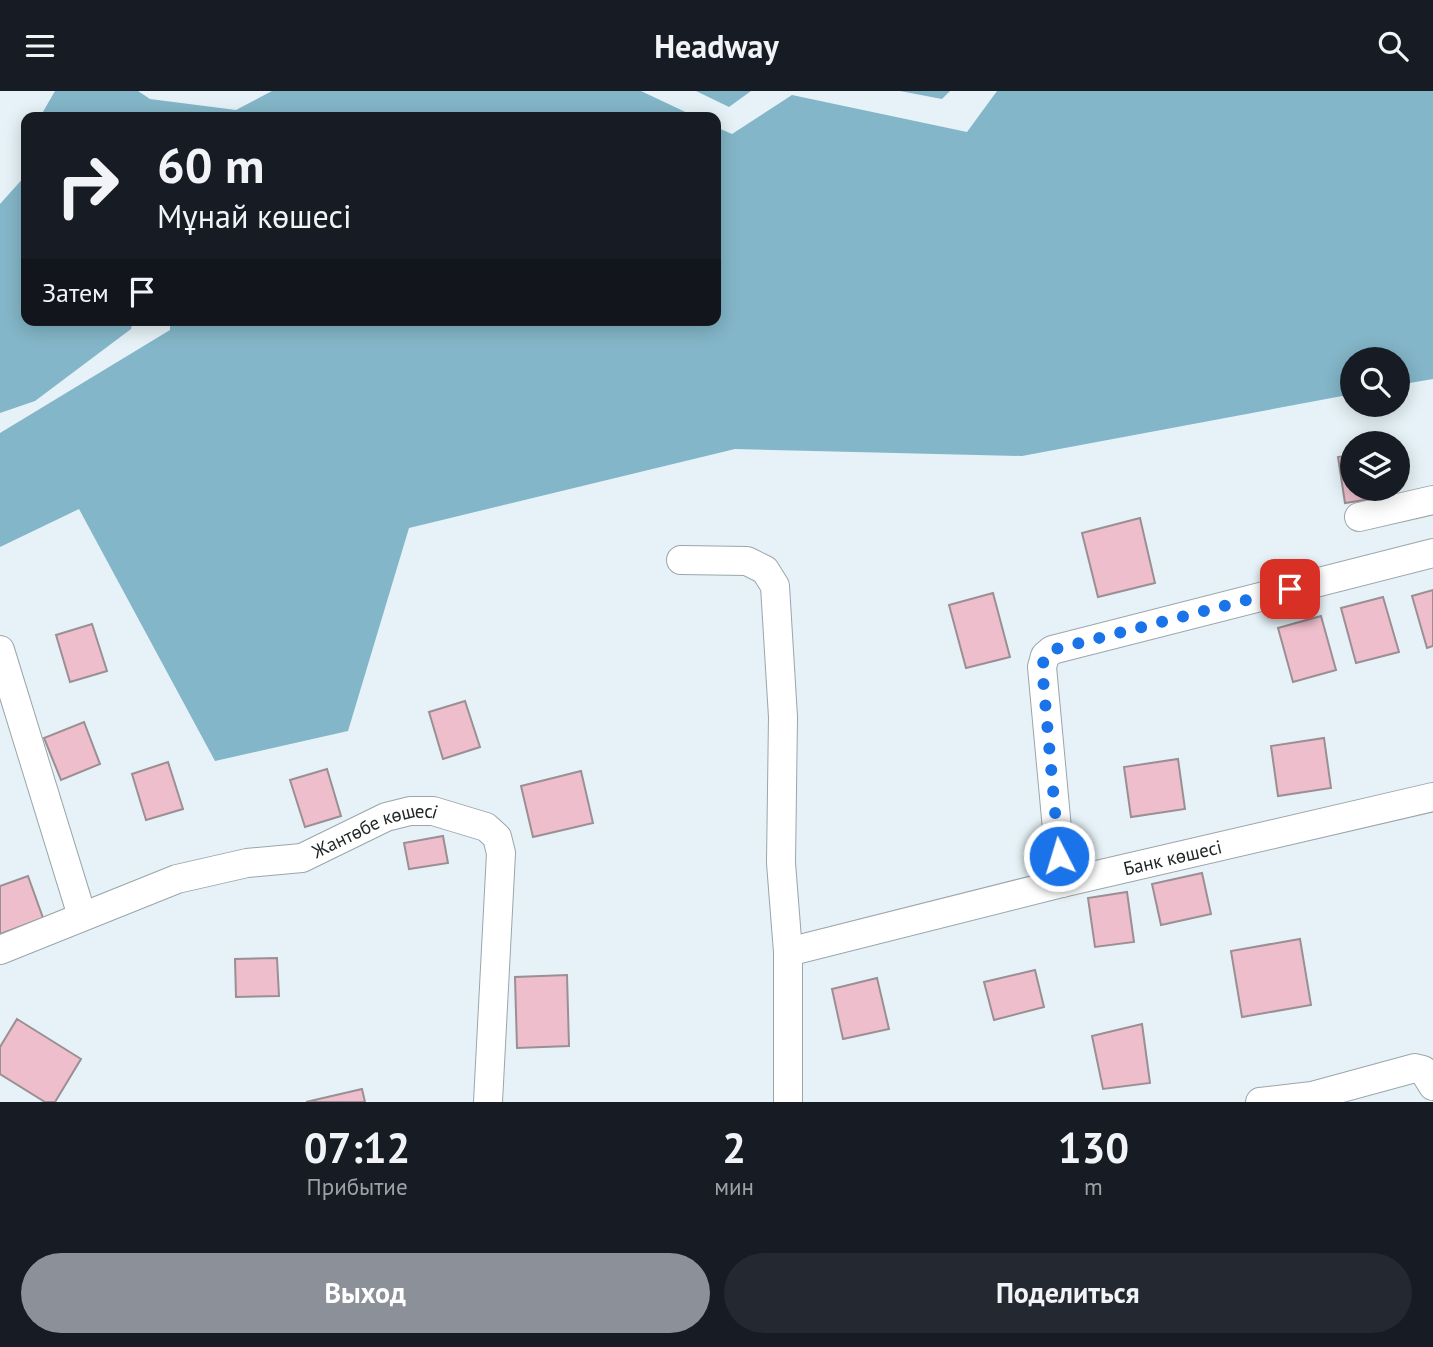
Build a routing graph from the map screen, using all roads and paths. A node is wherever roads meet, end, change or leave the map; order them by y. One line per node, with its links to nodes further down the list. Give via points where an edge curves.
1 (1433, 501): 2 (street)
2 (1359, 517)
3 (1433, 553): 7 (street, via 1052,650 1045,656 1042,667)
4 (681, 561): 10 (street, via 747,562 765,570 775,586 783,717 781,863)
5 (0, 650): 8 (street)
6 (1433, 797): 7 (street, Банк көшесі)
7 (1062, 883): 10 (street, Банк көшесі)
8 (82, 916): 9 (street, Жантөбе көшесі); 12 (street, Жантөбе көшесі, via 177,879 247,863 302,858 386,817 410,811 433,811 486,827 497,837 501,853)
9 (0, 950)
10 (789, 953): 13 (street)
11 (1433, 1086): 14 (street, via 1423,1070 1415,1068 1312,1096)
12 (488, 1102)
13 (788, 1102)
14 (1260, 1102)

